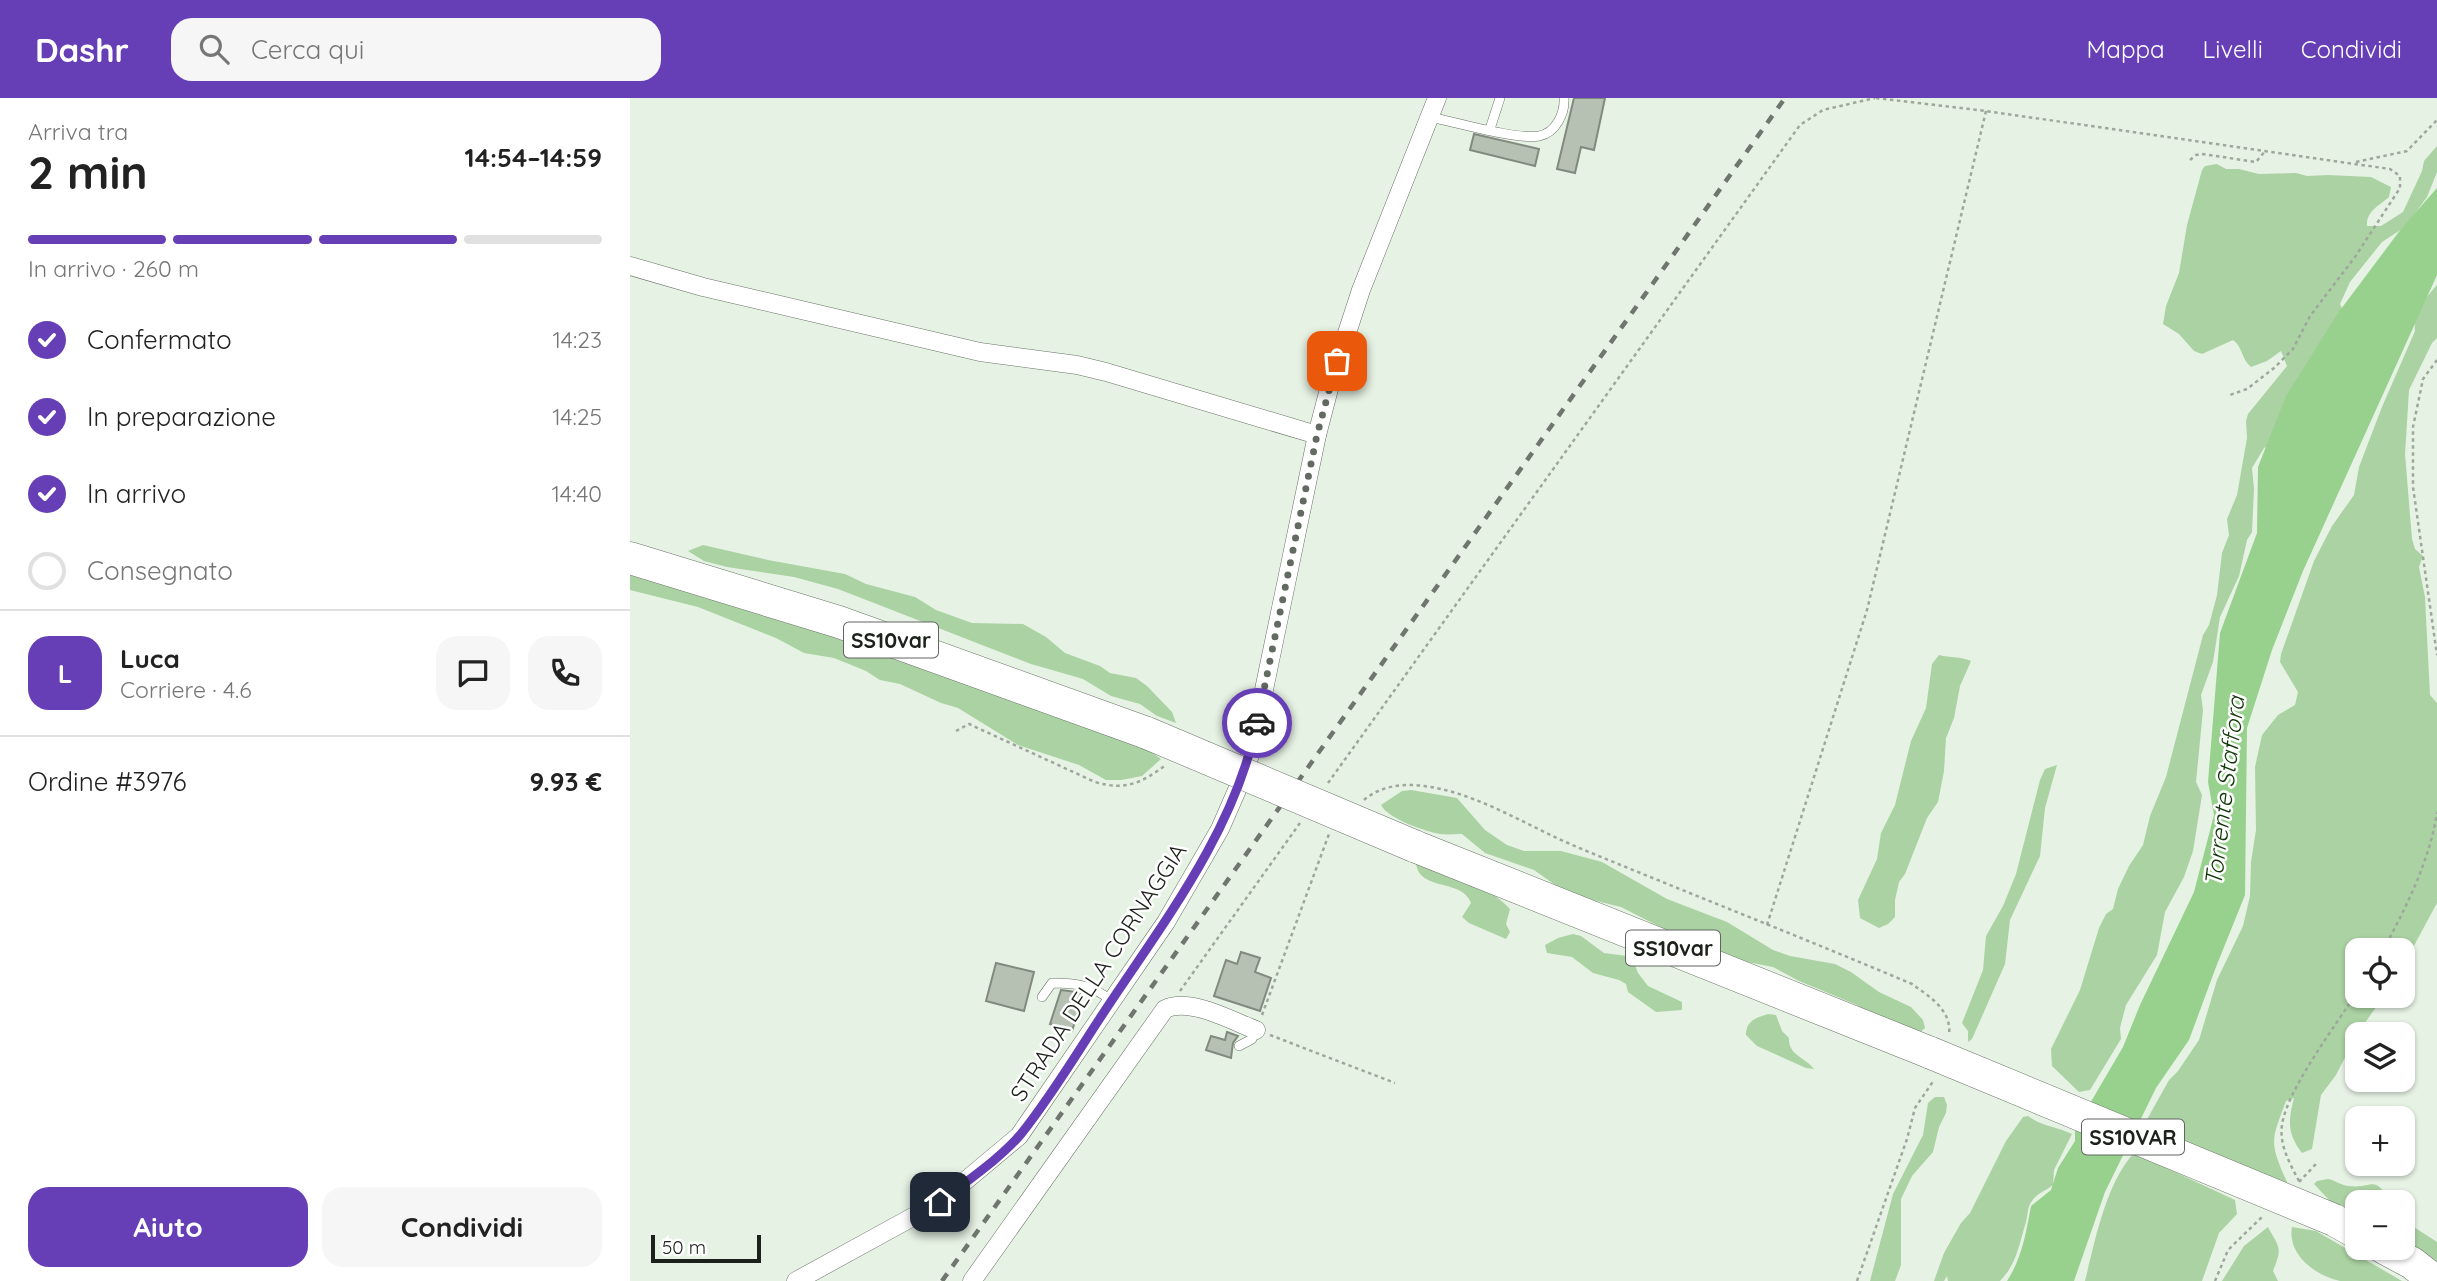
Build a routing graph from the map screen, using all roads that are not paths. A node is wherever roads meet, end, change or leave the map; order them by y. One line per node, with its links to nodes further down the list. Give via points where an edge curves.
1 (1437, 98): 4 (street, STRADA DELLA CORNAGGIA)
2 (1500, 98): 5 (lane)
3 (1564, 98): 5 (lane, via 1562,115 1540,136)
4 (1430, 117): 5 (lane); 7 (street, STRADA DELLA CORNAGGIA, via 1361,290)
5 (1490, 129)
6 (630, 266): 7 (street, via 980,352 1107,372)
7 (1317, 435): 10 (street, STRADA DELLA CORNAGGIA, via 1251,752 1241,781 1220,829 1166,922)
8 (630, 558): 13 (highway, SS10var, bridge, via 839,622 1147,733 1414,846)
9 (1042, 997): 10 (lane, via 1052,983 1074,982)
10 (1111, 1001): 16 (street, STRADA DELLA CORNAGGIA, via 1010,1144 940,1202)
11 (1256, 1030): 12 (lane, via 1252,1039); 17 (street, via 1190,1006 1172,1006 1158,1017)
12 (1239, 1046)
13 (1931, 1053): 14 (highway, SS10VAR, bridge)
14 (2345, 1226)
15 (2406, 1260): 18 (highway)
16 (796, 1281)
17 (972, 1281)
18 (2435, 1281)

